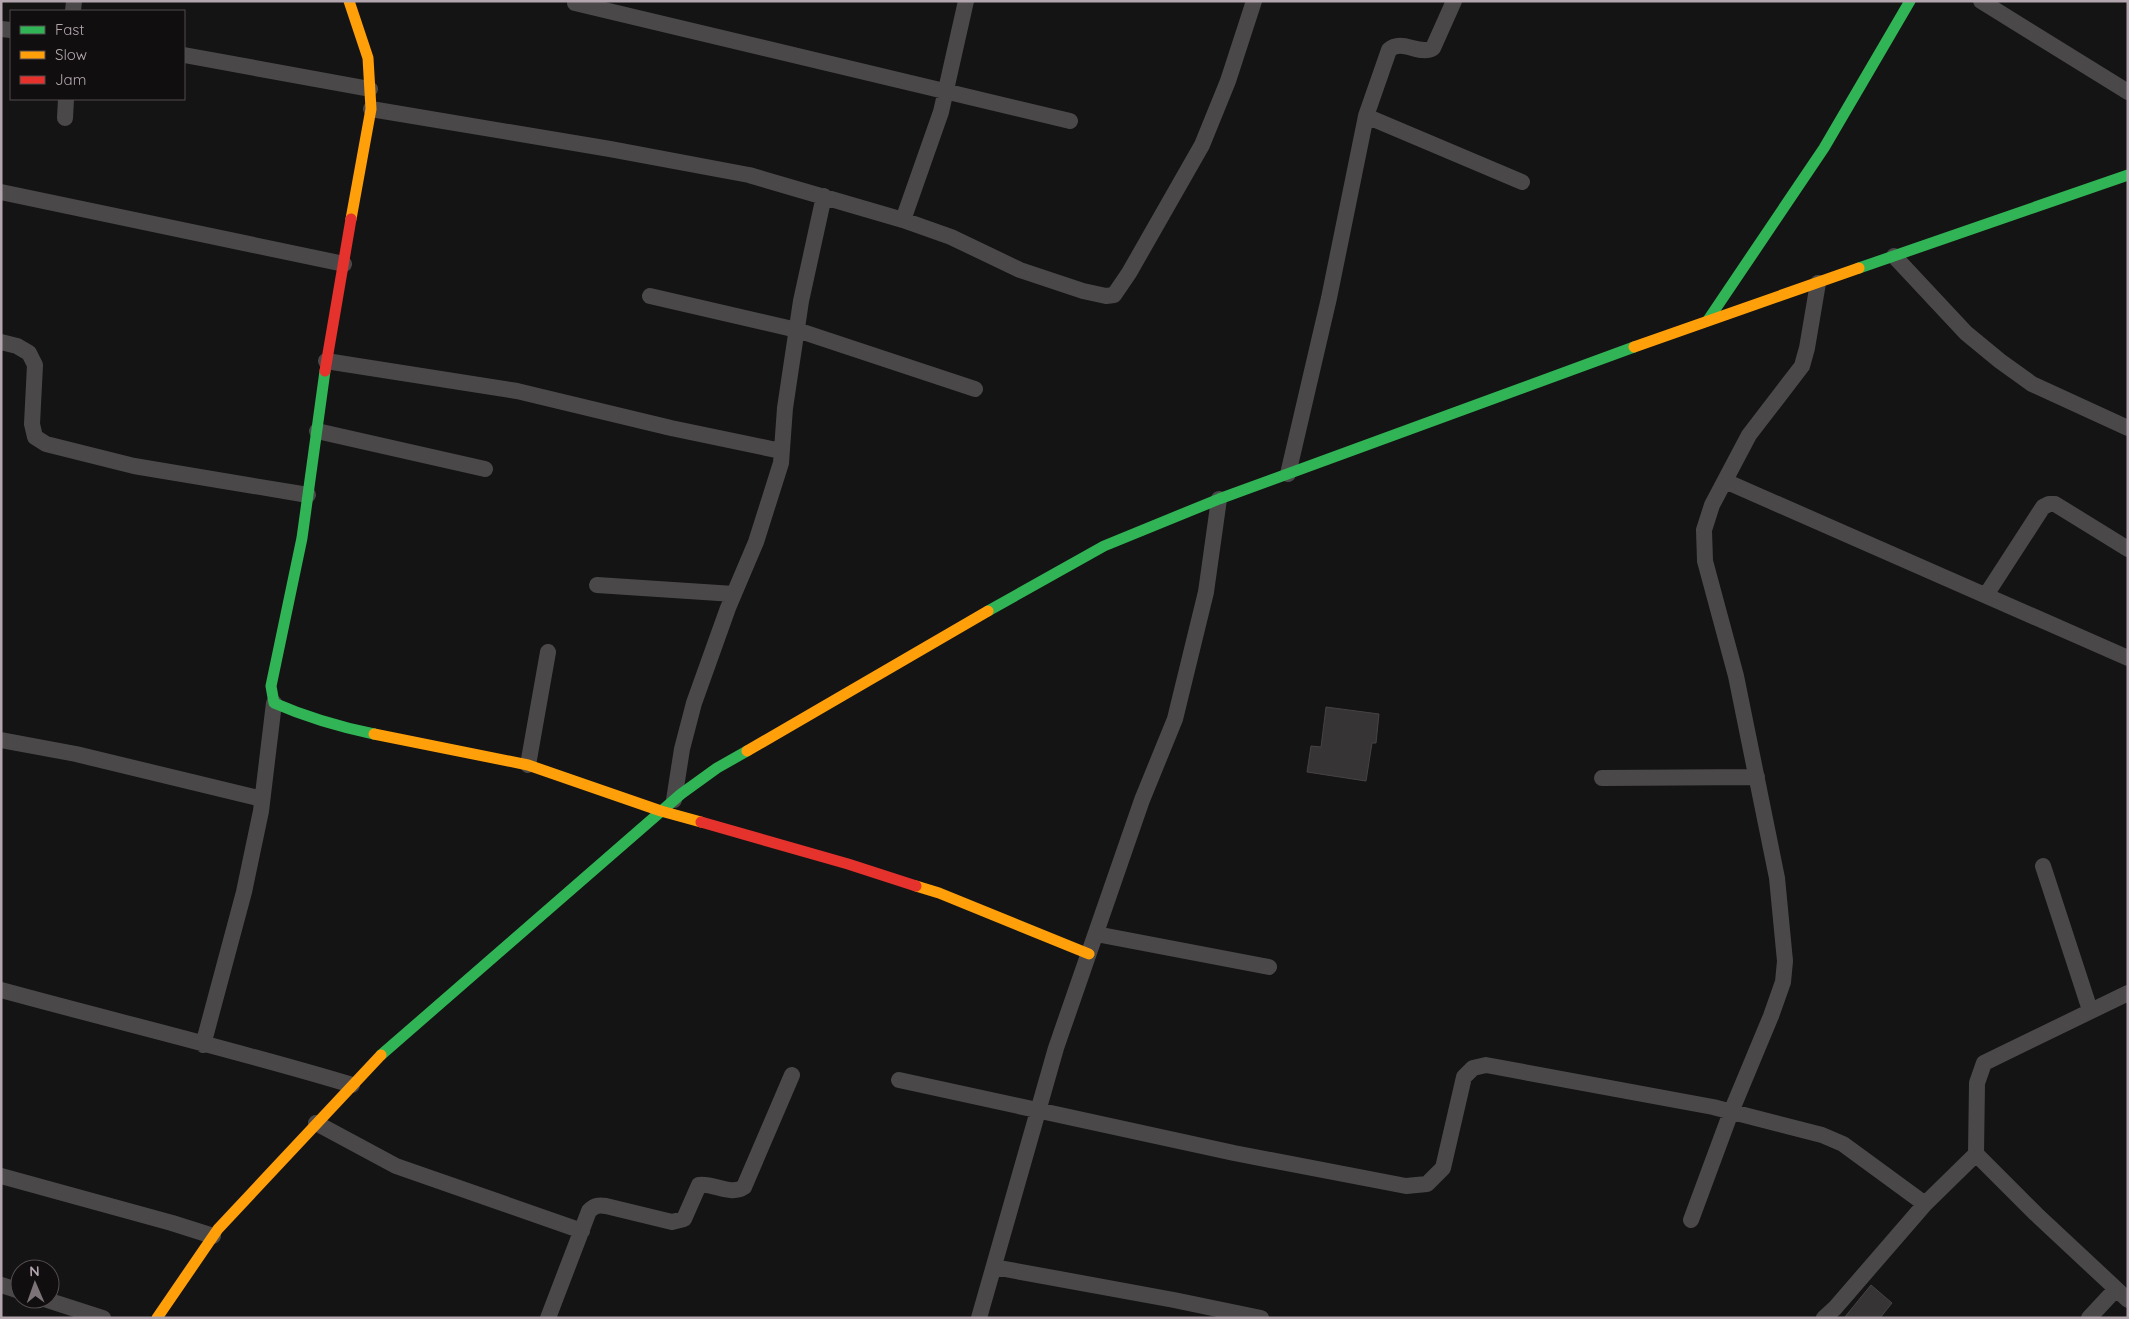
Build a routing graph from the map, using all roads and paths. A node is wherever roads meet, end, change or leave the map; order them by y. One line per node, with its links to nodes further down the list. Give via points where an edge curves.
1 (349, 1): 9 (main road, via 368,58)
2 (966, 1): 10 (street)
3 (1254, 1): 21 (street, via 1228,81 1202,146 1114,295 1083,291 1020,270 951,237)
4 (1454, 1): 14 (street, via 1433,48 1423,51 1394,46 1389,50)
5 (1910, 1): 26 (main road, via 1824,148)
6 (1981, 1): 11 (street)
7 (575, 3): 10 (street)
8 (185, 55): 9 (street)
9 (370, 89): 13 (main road)
10 (945, 92): 16 (street); 21 (street)
11 (2128, 92)
12 (66, 100): 15 (street)
13 (371, 109): 20 (street, via 702,166); 23 (main road)
14 (1366, 116): 18 (street); 35 (street, via 1329,298)
15 (65, 118)
16 (1070, 121)
17 (2128, 175): 22 (main road)
18 (1522, 182)
19 (1, 192): 23 (street)
20 (824, 196): 21 (street); 27 (street)
21 (903, 220)
22 (1894, 256): 24 (main road); 31 (street, via 1966,333 2000,361 2032,384)
23 (344, 264): 29 (main road)
24 (1818, 283): 26 (main road); 36 (street, via 1802,366 1749,435)
25 (650, 296): 27 (street)
26 (1708, 320): 35 (main road)
27 (797, 330): 30 (street); 33 (street)
28 (1, 342): 37 (street, via 17,346 29,354 35,365 32,424 35,436 46,444 134,466)
29 (326, 361): 32 (main road); 33 (street, via 517,391)
30 (974, 389)
31 (2128, 428)
32 (317, 431): 34 (street); 37 (main road)
33 (781, 451): 41 (street, via 756,542)
34 (485, 469)
35 (1288, 474): 38 (main road)
36 (1725, 481): 42 (street); 48 (street, via 1704,530 1705,561 1736,676)
37 (308, 495): 45 (main road, via 271,686)
38 (1219, 499): 51 (main road, via 1104,546 734,758); 54 (street, via 1206,592 1175,719 1142,800)
39 (2128, 549): 42 (street, via 2055,504 2049,504 2042,507)
40 (597, 585): 41 (street)
41 (734, 594): 51 (street, via 694,703)
42 (1986, 595): 44 (street)
43 (548, 652): 47 (street)
44 (2128, 658)
45 (274, 702): 47 (main road, via 292,712 348,729); 50 (street)
46 (1, 740): 50 (street, via 76,754)
47 (528, 765): 52 (main road)
48 (1757, 777): 49 (street); 65 (street, via 1777,878 1786,961 1783,982 1771,1016)
49 (1602, 778)
50 (262, 799): 60 (street, via 244,892)
51 (674, 800): 52 (main road)
52 (661, 811): 55 (main road, via 939,893); 63 (main road, via 386,1048)
53 (2044, 866): 59 (street)
54 (1096, 934): 55 (street); 56 (street)
55 (1089, 954): 64 (street)
56 (1268, 968)
57 (1, 990): 60 (street)
58 (2128, 993): 59 (street)
59 (2090, 1010): 67 (street, via 1984,1063 1977,1083)
60 (203, 1045): 63 (street, via 269,1060)
61 (792, 1075): 71 (street, via 744,1187 732,1191 699,1185 684,1220 679,1222 598,1205 590,1210)
62 (899, 1080): 64 (street)
63 (352, 1085): 66 (main road)
64 (1038, 1110): 65 (street, via 1406,1186 1427,1184 1443,1168 1464,1077 1472,1068 1486,1065); 73 (street)
65 (1731, 1112): 69 (street, via 1822,1135 1843,1144); 70 (street)
66 (316, 1123): 71 (street, via 396,1166); 72 (main road)
67 (1976, 1154): 69 (street); 74 (street)
68 (1, 1176): 72 (street)
69 (1925, 1204): 81 (street)
70 (1691, 1220)
71 (582, 1231): 78 (street)
72 (214, 1236): 77 (main road)
73 (994, 1267): 79 (street); 80 (street)
74 (2122, 1294): 82 (street)
75 (60, 1304): 76 (street)
76 (103, 1318)
77 (157, 1318)
78 (549, 1318)
79 (979, 1318)
80 (1262, 1318)
81 (1824, 1318)
82 (2089, 1318)

